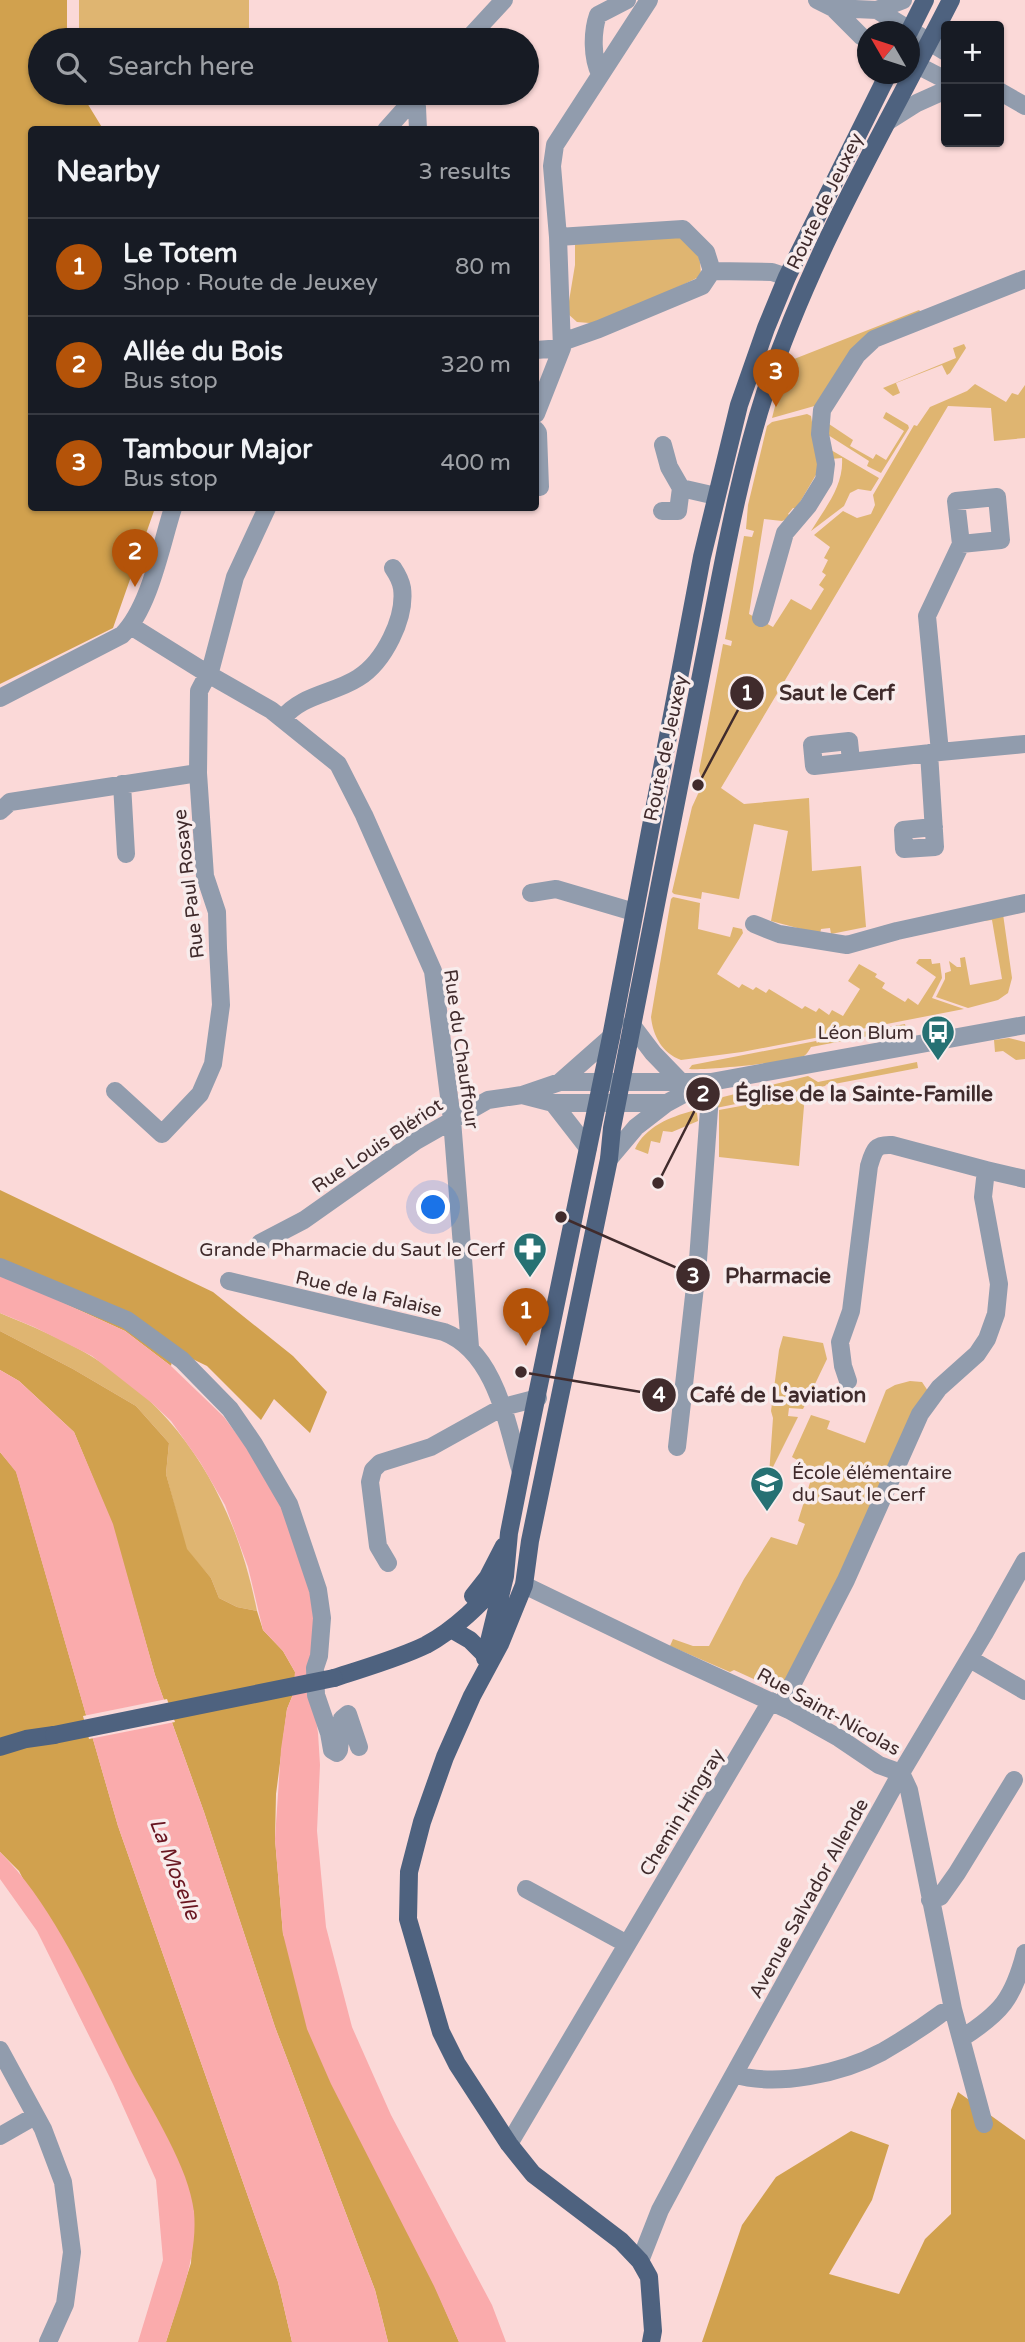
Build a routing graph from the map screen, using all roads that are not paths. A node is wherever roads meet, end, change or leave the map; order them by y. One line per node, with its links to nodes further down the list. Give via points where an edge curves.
1 (504, 0): 11 (street)
2 (627, 0): 17 (street, via 598,16 594,27)
3 (649, 0): 17 (street)
4 (903, 0): 8 (street)
5 (925, 0): 10 (main road, Route de Jeuxey)
6 (825, 4): 8 (street); 13 (street)
7 (949, 4): 12 (main road, Route de Jeuxey)
8 (877, 10): 9 (street)
9 (895, 21)
10 (920, 22)
11 (478, 28)
12 (920, 32)
13 (857, 34)
14 (920, 37): 15 (street)
15 (941, 49)
16 (920, 67): 18 (street)
17 (600, 74): 29 (street, via 555,145 552,166)
18 (941, 77)
19 (880, 84): 31 (main road, Route de Jeuxey)
20 (904, 84): 26 (main road, Route de Jeuxey)
21 (941, 92): 26 (street)
22 (1004, 96): 25 (street)
23 (409, 105): 27 (street)
24 (417, 105): 28 (street)
25 (1025, 106)
26 (887, 122): 63 (main road, Route de Jeuxey, via 812,270 765,393 747,456)
27 (390, 126)
28 (418, 126)
29 (558, 237): 30 (street, via 683,229 706,251); 33 (street)
30 (712, 271): 31 (street, via 772,272); 33 (street, via 702,286)
31 (787, 277): 40 (main road, Route de Jeuxey, via 739,405)
32 (1025, 279): 46 (street, via 874,340 857,355 822,410 824,480 785,533)
33 (562, 345): 34 (street); 35 (street)
34 (539, 349)
35 (539, 406)
36 (663, 445): 39 (street, via 668,467)
37 (539, 460): 38 (street)
38 (539, 487)
39 (681, 488): 40 (street); 43 (street, via 678,511)
40 (716, 496): 61 (main road, Route de Jeuxey)
41 (172, 511): 47 (street, via 143,603)
42 (266, 511): 48 (street, Rue Paul Rosaye, via 235,577)
43 (662, 511)
44 (961, 544): 52 (street, via 927,616)
45 (393, 568): 50 (street, via 402,586 402,606 395,634 372,666 358,678 298,703)
46 (761, 618)
47 (131, 626): 48 (street, Rue du Chauffour); 49 (street, via 122,635)
48 (208, 674): 50 (street, Rue du Chauffour); 54 (street, Rue Paul Rosaye, via 199,691)
49 (0, 698)
50 (282, 719): 77 (street, Rue du Chauffour, via 338,764 433,971)
51 (1025, 744): 52 (street)
52 (935, 752): 53 (street); 57 (street)
53 (851, 761)
54 (198, 772): 55 (street); 71 (street, Rue Paul Rosaye, via 205,876 217,912 220,1005 213,1064 200,1094 162,1134)
55 (122, 784): 56 (street, via 10,802); 58 (street)
56 (0, 811)
57 (934, 827)
58 (126, 854)
59 (531, 893): 61 (street, via 556,889)
60 (1025, 903): 62 (street, via 847,944 779,934)
61 (634, 912): 65 (main road, Route de Jeuxey)
62 (754, 924)
63 (631, 1024): 68 (main road, Route de Jeuxey); 69 (street)
64 (1025, 1025): 70 (street)
65 (611, 1037): 66 (street, Rue Louis Blériot); 67 (main road, Route de Jeuxey)
66 (560, 1082): 67 (street, Rue Louis Blériot); 72 (street, Rue Louis Blériot)
67 (601, 1082): 68 (street, Rue Louis Blériot); 75 (main road, Route de Jeuxey)
68 (621, 1082): 69 (street, Rue Louis Blériot); 76 (main road, Route de Jeuxey)
69 (681, 1082): 70 (street, Rue Louis Blériot)
70 (708, 1082): 74 (street); 89 (street, via 698,1260)
71 (115, 1091)
72 (522, 1095): 73 (street, Rue Louis Blériot); 77 (street, Rue Louis Blériot, via 488,1100)
73 (552, 1103): 75 (street, Rue Louis Blériot); 78 (street)
74 (667, 1103): 76 (street, Rue Louis Blériot); 79 (street, via 636,1127)
75 (597, 1104): 76 (street, Rue Louis Blériot); 78 (main road, Route de Jeuxey)
76 (616, 1104): 79 (main road, Route de Jeuxey)
77 (452, 1120): 82 (street, Rue Louis Blériot, via 304,1220); 85 (street, Rue du Chauffour)
78 (588, 1148): 87 (main road, Route de Jeuxey)
79 (609, 1159): 92 (main road, Route de Jeuxey)
80 (986, 1170): 81 (street); 86 (street, via 892,1145 876,1148 869,1166 852,1311 840,1342); 103 (street, Chemin Hingray, via 983,1197 999,1284 987,1339 919,1414 846,1580)
81 (1025, 1179)
82 (260, 1244)
83 (0, 1267): 105 (street, via 127,1320 182,1360 230,1409 289,1504 318,1590 321,1618 316,1695 332,1750 339,1750 342,1718 348,1714)
84 (229, 1281): 85 (street, Rue de la Falaise, via 444,1332)
85 (470, 1347): 88 (street)
86 (848, 1381)
87 (538, 1398): 88 (street); 90 (main road, Route de Jeuxey)
88 (503, 1407): 90 (street); 94 (street, via 431,1447 380,1463 373,1470 370,1482 378,1546)
89 (677, 1447)
90 (521, 1472): 91 (main road, Route de Jeuxey)
91 (509, 1533): 95 (main road); 99 (main road, via 488,1577 469,1602)
92 (530, 1541): 95 (main road); 96 (main road, Route de Jeuxey)
93 (1025, 1561): 100 (street, Avenue Salvador Allende)
94 (388, 1563)
95 (504, 1576): 96 (street); 97 (main road); 98 (main road)
96 (524, 1585): 101 (main road, Route de Jeuxey); 103 (street, Rue Saint-Nicolas)
97 (451, 1629): 98 (main road); 99 (main road)
98 (485, 1655): 101 (main road)
99 (395, 1656): 104 (main road, bridge, via 334,1678)
100 (970, 1659): 102 (street); 106 (street, Avenue Salvador Allende)
101 (481, 1678): 119 (main road, via 422,1822 409,1872 408,1919 441,2032 457,2064)
102 (1025, 1691)
103 (776, 1704): 106 (street, Rue Saint-Nicolas, via 879,1765); 110 (street, Chemin Hingray)
104 (0, 1747)
105 (359, 1747)
106 (901, 1773): 109 (street, Rue Saint-Nicolas, via 909,1790); 115 (street, Avenue Salvador Allende)
107 (1014, 1780): 109 (street, via 957,1873 940,1897)
108 (526, 1889): 110 (street)
109 (930, 1900): 112 (street, Rue Saint-Nicolas)
110 (627, 1944): 119 (street, Chemin Hingray)
111 (1025, 1953): 113 (street, via 1008,1998 987,2023)
112 (953, 2009): 113 (street, Rue Saint-Nicolas); 115 (street, via 880,2053 837,2069 769,2080)
113 (962, 2038): 117 (street, Rue Saint-Nicolas)
114 (0, 2050): 116 (street)
115 (734, 2074): 120 (street, Avenue Salvador Allende, via 660,2210)
116 (35, 2116): 118 (street); 121 (street, via 63,2182 72,2252 65,2304)
117 (984, 2124)
118 (0, 2136)
119 (510, 2140): 120 (main road, via 533,2174 621,2241)
120 (640, 2261): 122 (main road, via 649,2277)
121 (48, 2342)
122 (651, 2342)

